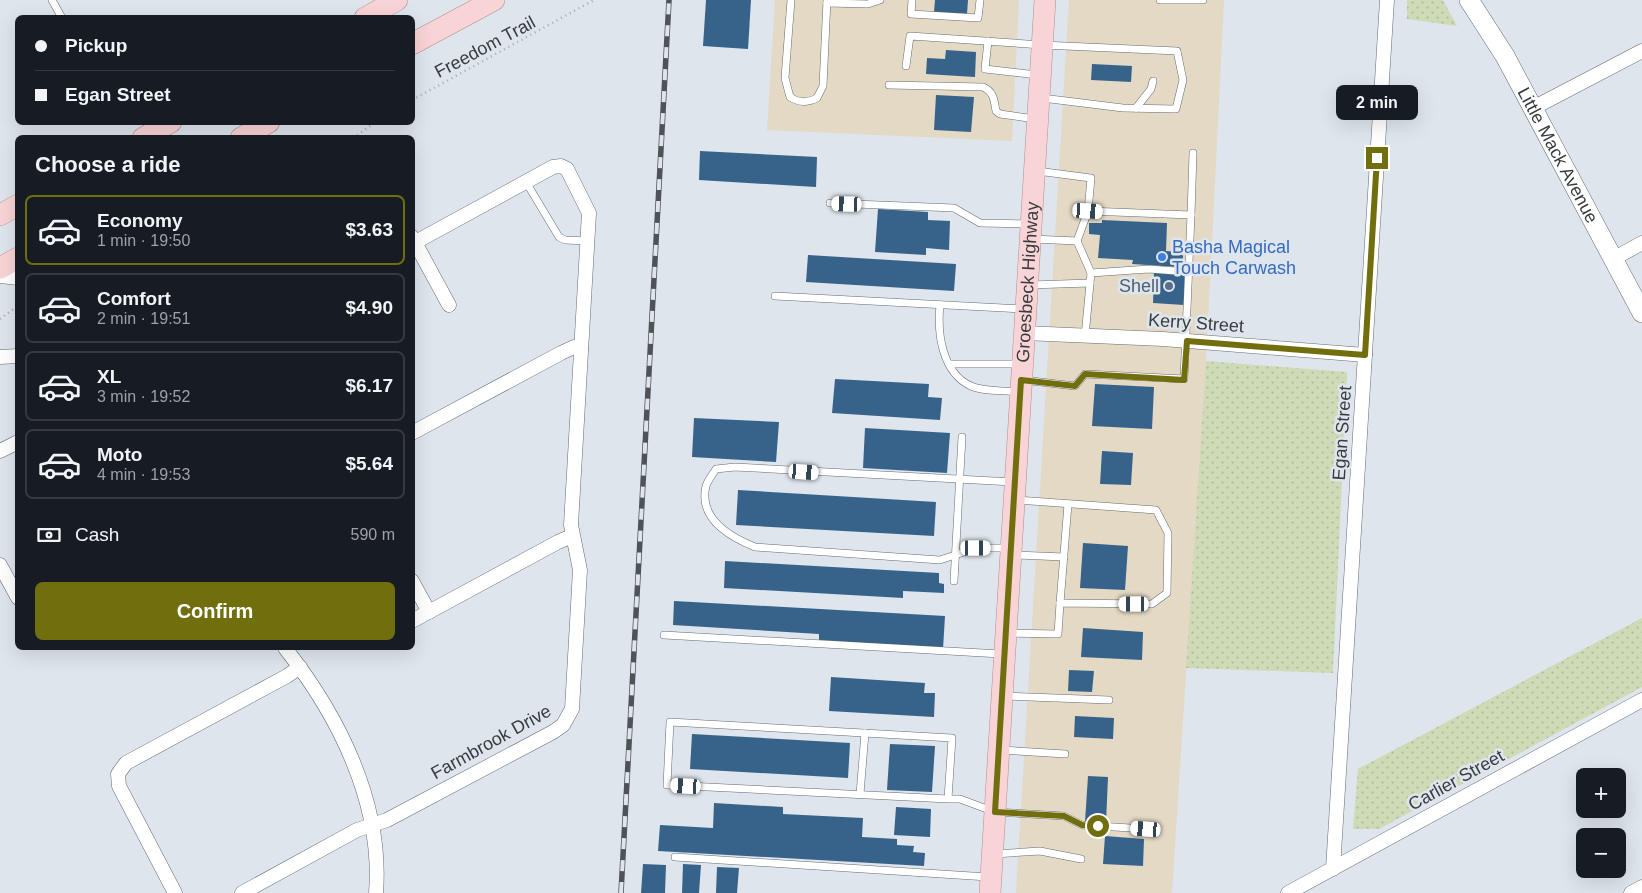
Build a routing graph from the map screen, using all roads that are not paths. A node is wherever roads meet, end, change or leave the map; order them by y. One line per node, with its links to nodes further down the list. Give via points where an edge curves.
1 (52, 0): 15 (lane)
2 (397, 0): 16 (main road)
3 (494, 0): 18 (main road)
4 (791, 0): 14 (lane, via 785,78 790,97 797,102 817,98 823,86)
5 (880, 0): 14 (lane, via 868,4)
6 (912, 0): 7 (lane, via 911,14 978,18)
7 (980, 0)
8 (1045, 0): 19 (main road, Groesbeck Highway)
9 (1160, 0): 10 (lane)
10 (1168, 0): 11 (lane)
11 (1203, 0)
12 (1386, 0): 63 (street, Egan Street)
13 (1469, 0): 27 (street, Little Mack Avenue, via 1505,56)
14 (827, 2)
15 (60, 15)
16 (370, 15)
17 (988, 41): 19 (lane); 21 (lane, via 910,36); 22 (lane, via 985,69)
18 (415, 42)
19 (1042, 45): 22 (main road, Groesbeck Highway); 26 (lane, via 1177,51 1183,80 1176,109)
20 (1642, 52): 27 (street)
21 (906, 66)
22 (1040, 75): 25 (main road, Groesbeck Highway)
23 (1153, 81): 26 (lane, via 1151,89)
24 (888, 85): 28 (lane, via 983,87 994,96 996,111 1000,114)
25 (1039, 98): 26 (lane); 28 (main road, Groesbeck Highway)
26 (1136, 108)
27 (1532, 108): 45 (street, Little Mack Avenue)
28 (1037, 120): 32 (main road, Groesbeck Highway)
29 (166, 125): 30 (main road)
30 (148, 135)
31 (1193, 153): 38 (lane)
32 (1034, 171): 36 (lane, via 1090,178); 39 (main road, Groesbeck Highway)
33 (526, 182): 40 (street, Farmbrook Drive); 41 (lane, via 559,237); 41 (street, Farmbrook Drive, via 553,167 566,169 589,213)
34 (830, 203): 39 (lane, via 954,208 980,223)
35 (15, 207): 37 (main road)
36 (1088, 211): 38 (lane); 42 (lane)
37 (0, 215)
38 (1191, 215): 48 (lane)
39 (1030, 232): 42 (lane); 53 (main road, Groesbeck Highway)
40 (415, 240)
41 (588, 240): 62 (street, Farmbrook Drive)
42 (1077, 241): 49 (lane)
43 (1642, 243): 45 (street)
44 (415, 245): 55 (street, Farmbrook Drive)
45 (1613, 259): 58 (street, Little Mack Avenue)
46 (15, 260): 47 (main road)
47 (0, 268)
48 (1189, 272): 49 (lane, via 1149,269); 61 (lane)
49 (1091, 273): 52 (lane)
50 (0, 276): 51 (street)
51 (15, 278)
52 (1090, 283): 53 (lane); 60 (lane)
53 (1027, 285): 57 (main road, Groesbeck Highway)
54 (775, 296): 56 (lane)
55 (449, 305)
56 (940, 305): 57 (lane); 66 (lane, via 938,321 942,347)
57 (1025, 310): 59 (main road, Groesbeck Highway)
58 (1642, 313)
59 (1024, 333): 60 (street, Kerry Street); 67 (main road, Groesbeck Highway)
60 (1084, 336): 61 (street, Kerry Street)
61 (1187, 341): 63 (street, Kerry Street); 67 (lane, via 1184,380 1085,374 1075,386)
62 (581, 348): 68 (street, via 574,347 561,353); 75 (street, Farmbrook Drive)
63 (1365, 355): 105 (street, Egan Street)
64 (15, 356): 65 (street)
65 (0, 357)
66 (950, 364): 67 (lane); 67 (lane, via 958,378 973,387)
67 (1021, 379): 73 (main road, Groesbeck Highway)
68 (415, 431)
69 (962, 437): 72 (lane)
70 (15, 444): 71 (street)
71 (0, 451)
72 (960, 479): 73 (lane); 77 (lane); 77 (lane, via 734,467 716,469 706,485 705,503 713,521 732,538 755,546 940,560)
73 (1014, 491): 74 (lane); 76 (main road, Groesbeck Highway)
74 (1068, 504): 78 (lane); 83 (lane, via 1156,510 1168,533 1166,593 1152,604)
75 (572, 536): 84 (street); 100 (street, Farmbrook Drive, via 580,570 569,718 553,732)
76 (1011, 552): 77 (lane, via 976,548); 78 (lane); 86 (main road, Groesbeck Highway)
77 (956, 555): 80 (lane)
78 (1064, 557): 83 (lane)
79 (0, 565): 82 (street)
80 (954, 581)
81 (415, 586): 84 (street)
82 (15, 592)
83 (1060, 603): 86 (lane, via 1058,634)
84 (429, 612): 85 (street)
85 (415, 619)
86 (1006, 633): 89 (main road, Groesbeck Highway)
87 (664, 635): 89 (lane)
88 (287, 650): 90 (street)
89 (1004, 655): 91 (main road, Groesbeck Highway)
90 (300, 666): 100 (street, via 345,744); 108 (street, via 126,763 118,774 119,786)
91 (1002, 696): 92 (lane); 95 (main road, Groesbeck Highway)
92 (1109, 700)
93 (1642, 700): 105 (street, Carlier Street)
94 (865, 733): 97 (lane); 97 (lane, via 670,722 667,784); 98 (lane, via 952,738)
95 (999, 750): 96 (lane); 99 (main road, Groesbeck Highway)
96 (1065, 754)
97 (860, 794): 98 (lane)
98 (948, 799): 99 (lane, via 960,799)
99 (995, 812): 101 (lane, via 1064,816 1082,825); 102 (main road, Groesbeck Highway)
100 (372, 825): 109 (street, Farmbrook Drive, via 357,830); 110 (street, via 377,858)
101 (1146, 829)
102 (992, 854): 104 (lane, via 1040,851); 106 (main road, Groesbeck Highway)
103 (675, 857): 106 (lane)
104 (1081, 858)
105 (1333, 869): 111 (street, Carlier Street)
106 (990, 885)
107 (1642, 887): 112 (street)
108 (175, 893)
109 (242, 893)
110 (376, 893)
111 (1288, 893)
112 (1631, 893)

